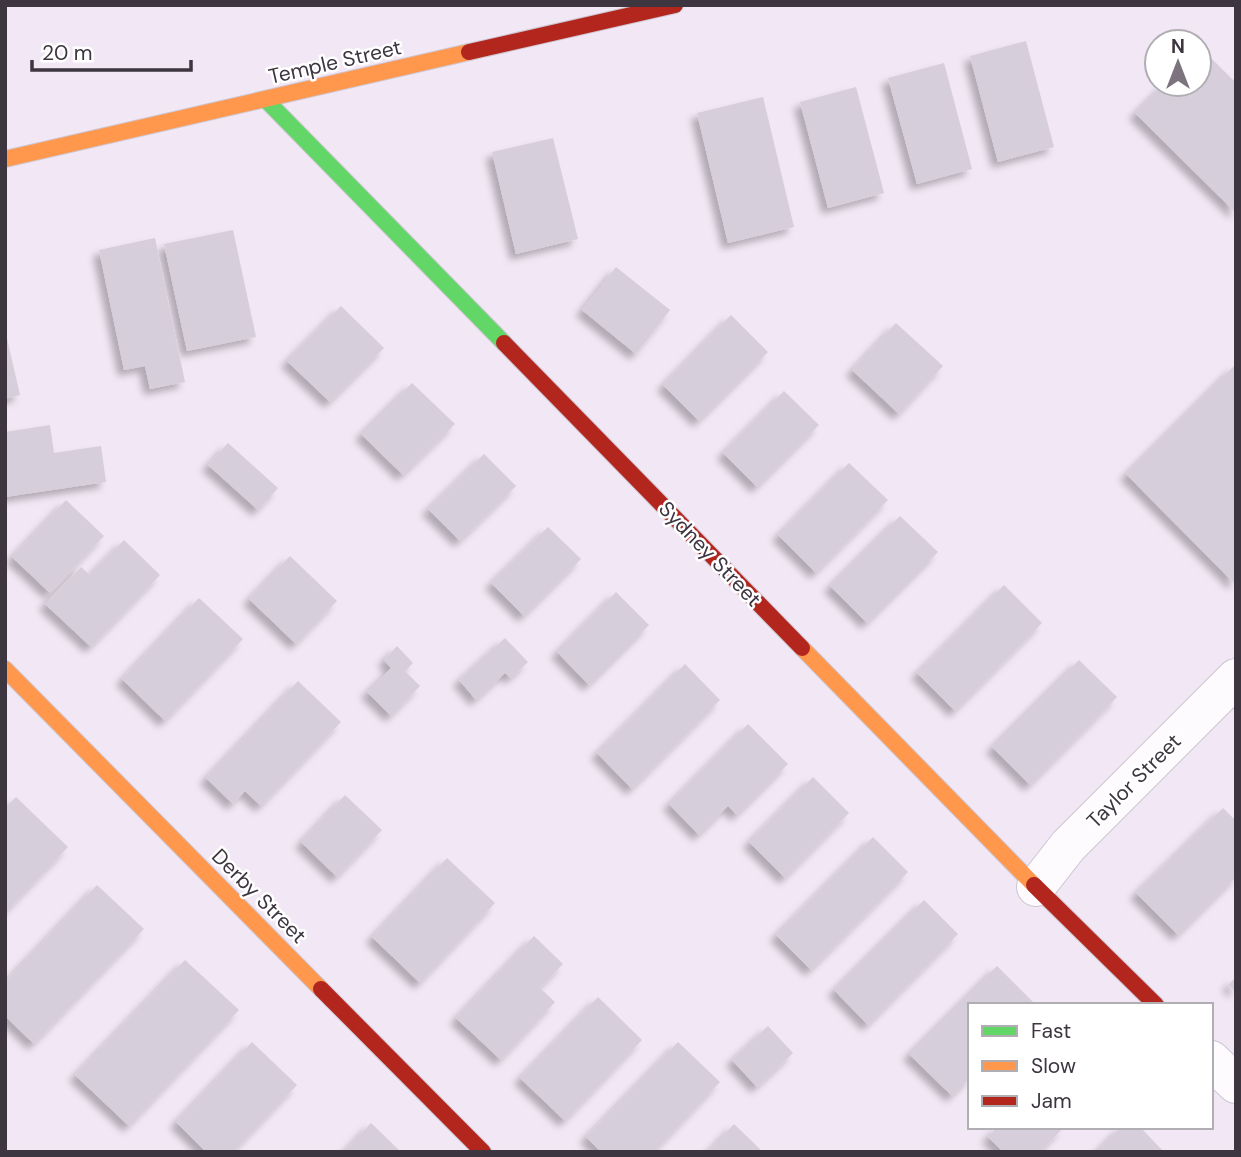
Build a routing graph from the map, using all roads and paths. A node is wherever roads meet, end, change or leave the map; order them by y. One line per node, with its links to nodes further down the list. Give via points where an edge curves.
1 (675, 5): 2 (street, Temple Street)
2 (266, 100): 3 (street, Temple Street); 6 (street, Sydney Street)
3 (5, 159)
4 (5, 669): 10 (street, Derby Street)
5 (1236, 678): 6 (street, Taylor Street, via 1068,846)
6 (1036, 887): 7 (street, Sydney Street)
7 (1154, 1003)
8 (1213, 1061): 9 (street)
9 (1236, 1084)
10 (483, 1152)

